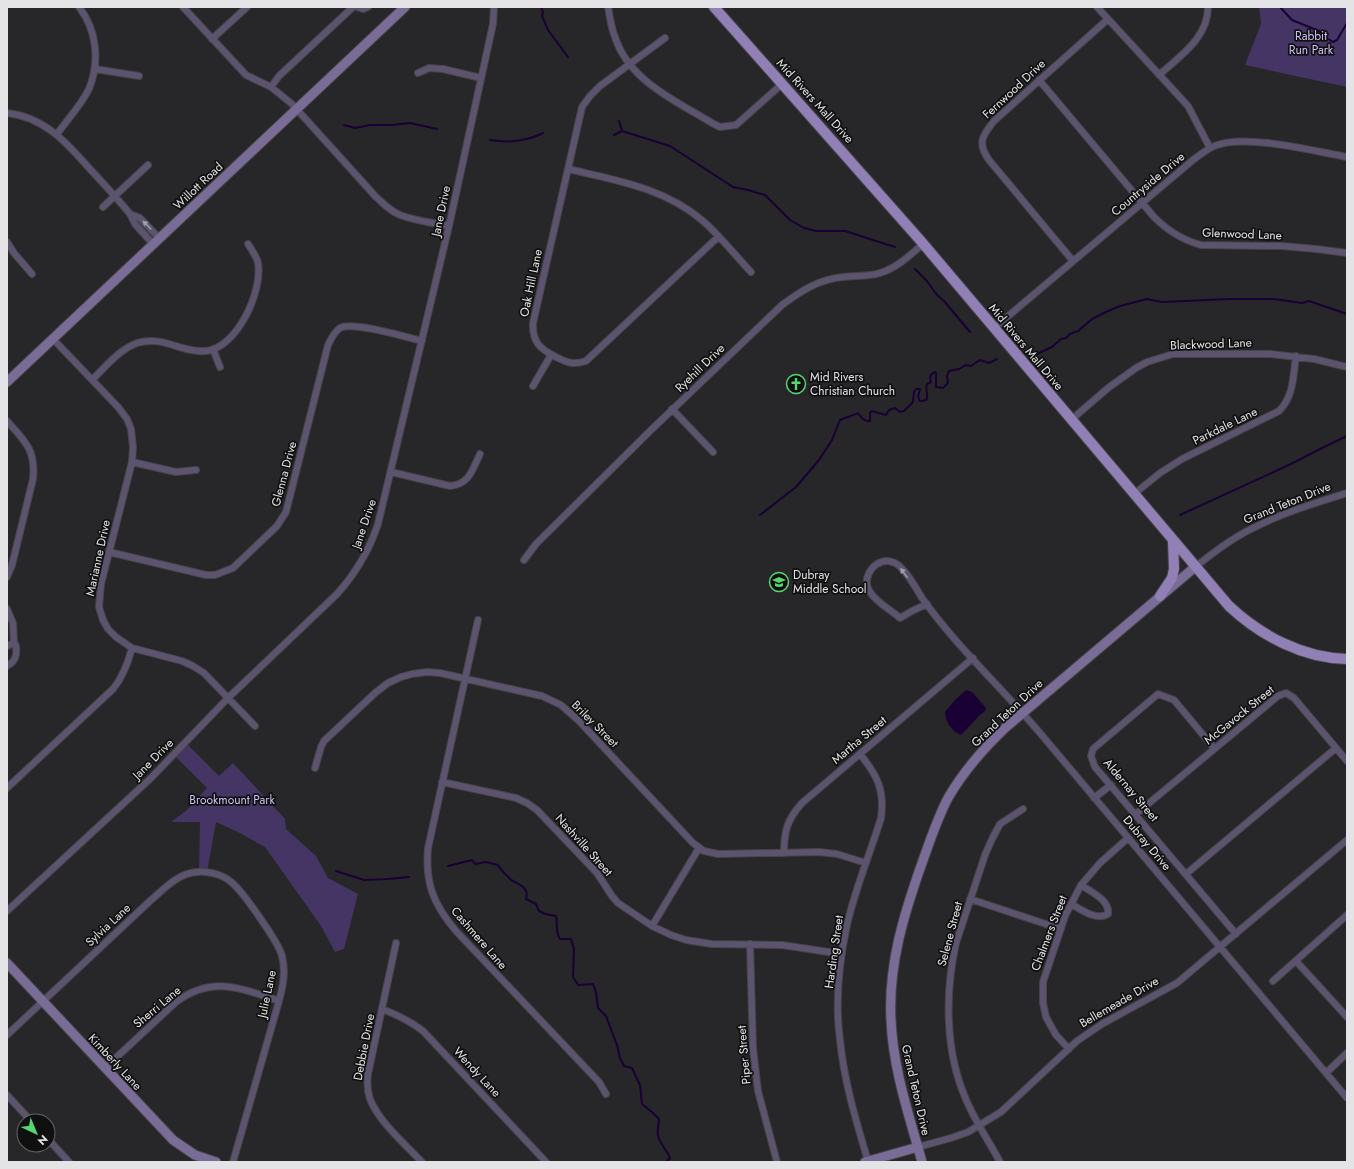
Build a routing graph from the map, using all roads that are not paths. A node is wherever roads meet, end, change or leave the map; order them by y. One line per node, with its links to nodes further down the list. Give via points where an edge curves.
1 (79, 7): 17 (street, via 90,25 93,36 96,50)
2 (183, 7): 14 (street)
3 (247, 7): 14 (street)
4 (353, 7): 24 (street, via 279,76)
5 (356, 7): 6 (street)
6 (368, 7)
7 (405, 7): 25 (street, Willott Road)
8 (494, 7): 21 (street, Jane Drive, via 493,24)
9 (608, 7): 16 (street, via 615,38)
10 (714, 7): 23 (main road, Mid Rivers Mall Drive)
11 (1097, 7): 13 (street)
12 (1208, 7): 19 (street, via 1208,15 1201,34)
13 (1108, 19): 19 (street); 22 (street, Fernwood Drive)
14 (212, 38): 24 (street, via 246,75)
15 (665, 38): 16 (street, Oak Hill Lane)
16 (630, 64): 23 (street, via 648,84 720,127 736,125); 31 (street, Oak Hill Lane, via 600,86 582,107)
17 (95, 69): 20 (street); 27 (street, via 89,89)
18 (418, 73): 21 (street, via 429,68 443,69)
19 (1159, 75): 28 (street, via 1188,106)
20 (140, 76)
21 (481, 78): 35 (street, Jane Drive)
22 (1039, 80): 33 (street, Glenwood Lane); 42 (street, Fernwood Drive, via 994,121 983,136 982,147 988,160)
23 (782, 84): 40 (main road, Mid Rivers Mall Drive)
24 (271, 87): 25 (street)
25 (297, 110): 35 (street, via 388,208 406,217); 38 (street, Willott Road)
26 (7, 113): 27 (street, via 31,119)
27 (57, 134): 32 (street)
28 (1210, 148): 29 (street, Countryside Drive, via 1227,142 1245,141); 33 (street, Countryside Drive)
29 (1347, 157)
30 (148, 165): 32 (street)
31 (568, 169): 36 (street, via 620,181 658,194 686,208); 49 (street, Oak Hill Lane, via 533,330 542,350)
32 (114, 196): 34 (street); 38 (street, via 135,224)
33 (1142, 203): 41 (street, Glenwood Lane, via 1164,227 1189,242 1282,246); 42 (street, Countryside Drive)
34 (102, 207)
35 (449, 226): 47 (street, Jane Drive)
36 (718, 236): 43 (street); 49 (street, Oak Hill Lane, via 586,361 574,364)
37 (7, 242): 44 (street)
38 (157, 242): 46 (street, Willott Road)
39 (248, 244): 48 (street, via 258,262 254,296 239,327)
40 (923, 244): 45 (main road, Mid Rivers Mall Drive); 56 (street, Ryehill Drive, via 900,263 879,274 833,278 804,289 779,308)
41 (1347, 254)
42 (1073, 261): 45 (street, Countryside Drive)
43 (751, 272)
44 (32, 274)
45 (994, 328): 57 (main road, Mid Rivers Mall Drive)
46 (53, 339): 53 (street, Marianne Drive); 54 (street, Willott Road)
47 (422, 341): 63 (street, Jane Drive); 67 (street, Glenna Drive, via 351,326 341,328 332,335 286,512 277,526 233,568 215,575 206,575)
48 (213, 349): 51 (street); 53 (street, via 193,350 155,340 141,342 123,351)
49 (551, 355): 55 (street)
50 (1296, 356): 52 (street, Blackwood Lane); 57 (street, Blackwood Lane, via 1173,354 1136,368); 65 (street, Parkdale Lane, via 1291,394 1279,411 1182,459)
51 (220, 367)
52 (1347, 367)
53 (92, 380): 61 (street, Marianne Drive, via 127,419 133,437)
54 (7, 382)
55 (534, 386)
56 (672, 410): 59 (street); 68 (street, Ryehill Drive, via 536,544)
57 (1071, 420): 65 (main road, Mid Rivers Mall Drive)
58 (7, 421): 70 (street, via 30,448 35,466)
59 (713, 452)
60 (480, 454): 63 (street, via 466,480 459,485 450,486)
61 (132, 462): 62 (street, via 176,472); 67 (street, Marianne Drive)
62 (196, 470)
63 (391, 472): 82 (street, Jane Drive, via 371,545 348,582)
64 (1347, 492): 69 (street, Grand Teton Drive, via 1250,529)
65 (1134, 494): 66 (main road, Mid Rivers Mall Drive)
66 (1173, 540): 69 (main road, Mid Rivers Mall Drive); 71 (main road, via 1172,578)
67 (109, 552): 77 (street, Marianne Drive, via 101,584 99,607 108,629)
68 (524, 560)
69 (1195, 567): 71 (street, Grand Teton Drive); 79 (main road, Mid Rivers Mall Drive, via 1229,606 1265,634 1308,652)
70 (7, 577)
71 (1160, 596): 83 (street, Grand Teton Drive)
72 (927, 604): 72 (street, Dubray Drive, one-way to 72, via 894,562 876,565 871,570 867,578 869,592 900,618); 78 (street, Dubray Drive)
73 (7, 609): 75 (street, via 13,623)
74 (478, 620): 81 (street, Cashmere Lane)
75 (14, 644): 76 (street); 80 (street, via 17,654)
76 (7, 646)
77 (132, 648): 82 (street, Marianne Drive, via 174,658 193,666 204,673); 92 (street, via 124,672 113,689)
78 (973, 658): 83 (street, Dubray Drive); 87 (street, Martha Street)
79 (1347, 660)
80 (7, 666)
81 (466, 678): 89 (street, Briley Street, via 427,672 400,677 388,683 324,741); 90 (street, Cashmere Lane); 98 (street, Briley Street, via 542,696 561,705)
82 (228, 698): 84 (street, Marianne Drive); 106 (street, Jane Drive, via 151,778)
83 (1023, 712): 93 (street, Dubray Drive); 132 (street, Grand Teton Drive, via 984,749 966,770 948,798 936,824 902,924 896,950 891,1019 898,1074)
84 (255, 726)
85 (1214, 748): 86 (street, McGavock Street, via 1278,696 1286,693 1294,698); 91 (street, Aldernay Street, via 1174,700 1158,694 1093,749 1091,756 1095,767); 95 (street, McGavock Street)
86 (1336, 748): 88 (street, McGavock Street); 102 (street)
87 (860, 754): 99 (street, Martha Street, via 802,803 792,815 784,840); 100 (street, Harding Street, via 878,780 882,798 881,818)
88 (1347, 760)
89 (315, 768)
90 (442, 782): 108 (street, Nashville Street, via 516,798 527,803 537,810 597,873 618,903); 127 (street, Cashmere Lane, via 429,840 427,864 435,901 456,931 598,1082)
91 (1111, 785): 93 (street); 95 (street, Aldernay Street)
92 (7, 788)
93 (1094, 798): 96 (street, Dubray Drive)
94 (1023, 809): 104 (street, Selene Street, via 1005,820 997,829)
95 (1136, 814): 102 (street, Aldernay Street)
96 (1128, 838): 103 (street, Chalmers Street, via 1100,863); 113 (street, Dubray Drive)
97 (1347, 840): 110 (street, Bellemeade Drive)
98 (699, 848): 99 (street, Briley Street, via 718,854); 108 (street)
99 (784, 853): 100 (street, Briley Street, via 837,854)
100 (866, 863): 114 (street, Harding Street, via 852,906)
101 (193, 872): 118 (street, Sylvia Lane, via 181,876 168,886); 119 (street, Julie Lane, via 212,873 231,882 278,944 285,968)
102 (1186, 874): 110 (street, Aldernay Street)
103 (1081, 885): 105 (street, Chalmers Street); 105 (street, via 1106,904 1108,914 1098,918)
104 (970, 899): 109 (street); 131 (street, Selene Street, via 953,958 948,993 954,1061 960,1085)
105 (1071, 904): 109 (street, Chalmers Street)
106 (7, 911)
107 (1347, 915): 115 (street)
108 (652, 926): 112 (street, Nashville Street, via 671,935 700,943)
109 (1061, 929): 123 (street, Chalmers Street, via 1042,993 1046,1018 1056,1035)
110 (1236, 934): 113 (street, Bellemeade Drive)
111 (396, 943): 120 (street, Debbie Drive)
112 (750, 944): 114 (street, Nashville Street, via 782,945); 139 (street, Piper Street, via 753,1048 758,1091)
113 (1219, 947): 123 (street, Bellemeade Drive, via 1177,983 1102,1024); 126 (street, Dubray Drive)
114 (842, 954): 140 (street, Harding Street, via 839,1039 847,1085)
115 (1296, 960): 117 (street); 121 (street)
116 (7, 963): 118 (street, Kimberly Lane)
117 (1273, 981)
118 (43, 1001): 122 (street, Sylvia Lane); 125 (street, Kimberly Lane)
119 (279, 1001): 125 (street, Sherri Lane, via 230,987 203,988 176,1002); 136 (street, Julie Lane)
120 (382, 1010): 137 (street, Debbie Drive, via 367,1087 375,1110); 138 (street, Wendy Lane, via 402,1017 423,1031)
121 (1347, 1017)
122 (7, 1035)
123 (1069, 1049): 131 (street, Bellemeade Drive, via 1006,1108)
124 (1347, 1054): 126 (street)
125 (105, 1068): 135 (street, Kimberly Lane, via 173,1140 195,1155)
126 (1326, 1073): 129 (street, Dubray Drive)
127 (606, 1094)
128 (7, 1096): 130 (street)
129 (1347, 1098)
130 (23, 1113)
131 (980, 1126): 132 (street, Bellemeade Drive, via 951,1138); 142 (street, Selene Street)
132 (918, 1147): 140 (street, Bellemeade Drive); 141 (street, Grand Teton Drive)
133 (56, 1148): 134 (street)
134 (69, 1162)
135 (216, 1162)
136 (233, 1162)
137 (422, 1162)
138 (546, 1162)
139 (777, 1162)
140 (866, 1162)
141 (922, 1162)
142 (1000, 1162)

